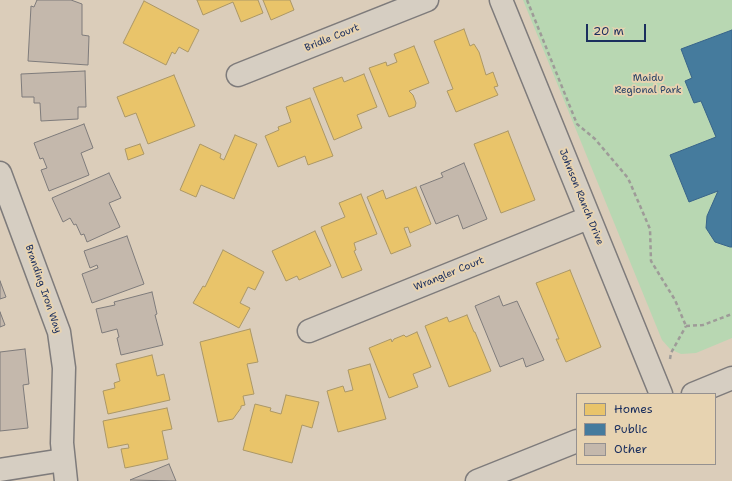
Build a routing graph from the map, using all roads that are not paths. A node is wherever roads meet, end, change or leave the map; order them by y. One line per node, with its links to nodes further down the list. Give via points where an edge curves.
1 (427, 0): 3 (street, Bridle Court)
2 (501, 0): 5 (street, Johnson Ranch Drive)
3 (238, 75)
4 (0, 173): 11 (street, Branding Iron Way, via 59,332 64,368)
5 (588, 218): 6 (street, Wrangler Court); 8 (street, Johnson Ranch Drive)
6 (309, 331)
7 (732, 378): 9 (street)
8 (661, 393)
9 (695, 393)
10 (576, 441): 14 (street)
11 (63, 460): 12 (street); 13 (street, Branding Iron Way)
12 (0, 470)
13 (66, 481)
14 (477, 481)

